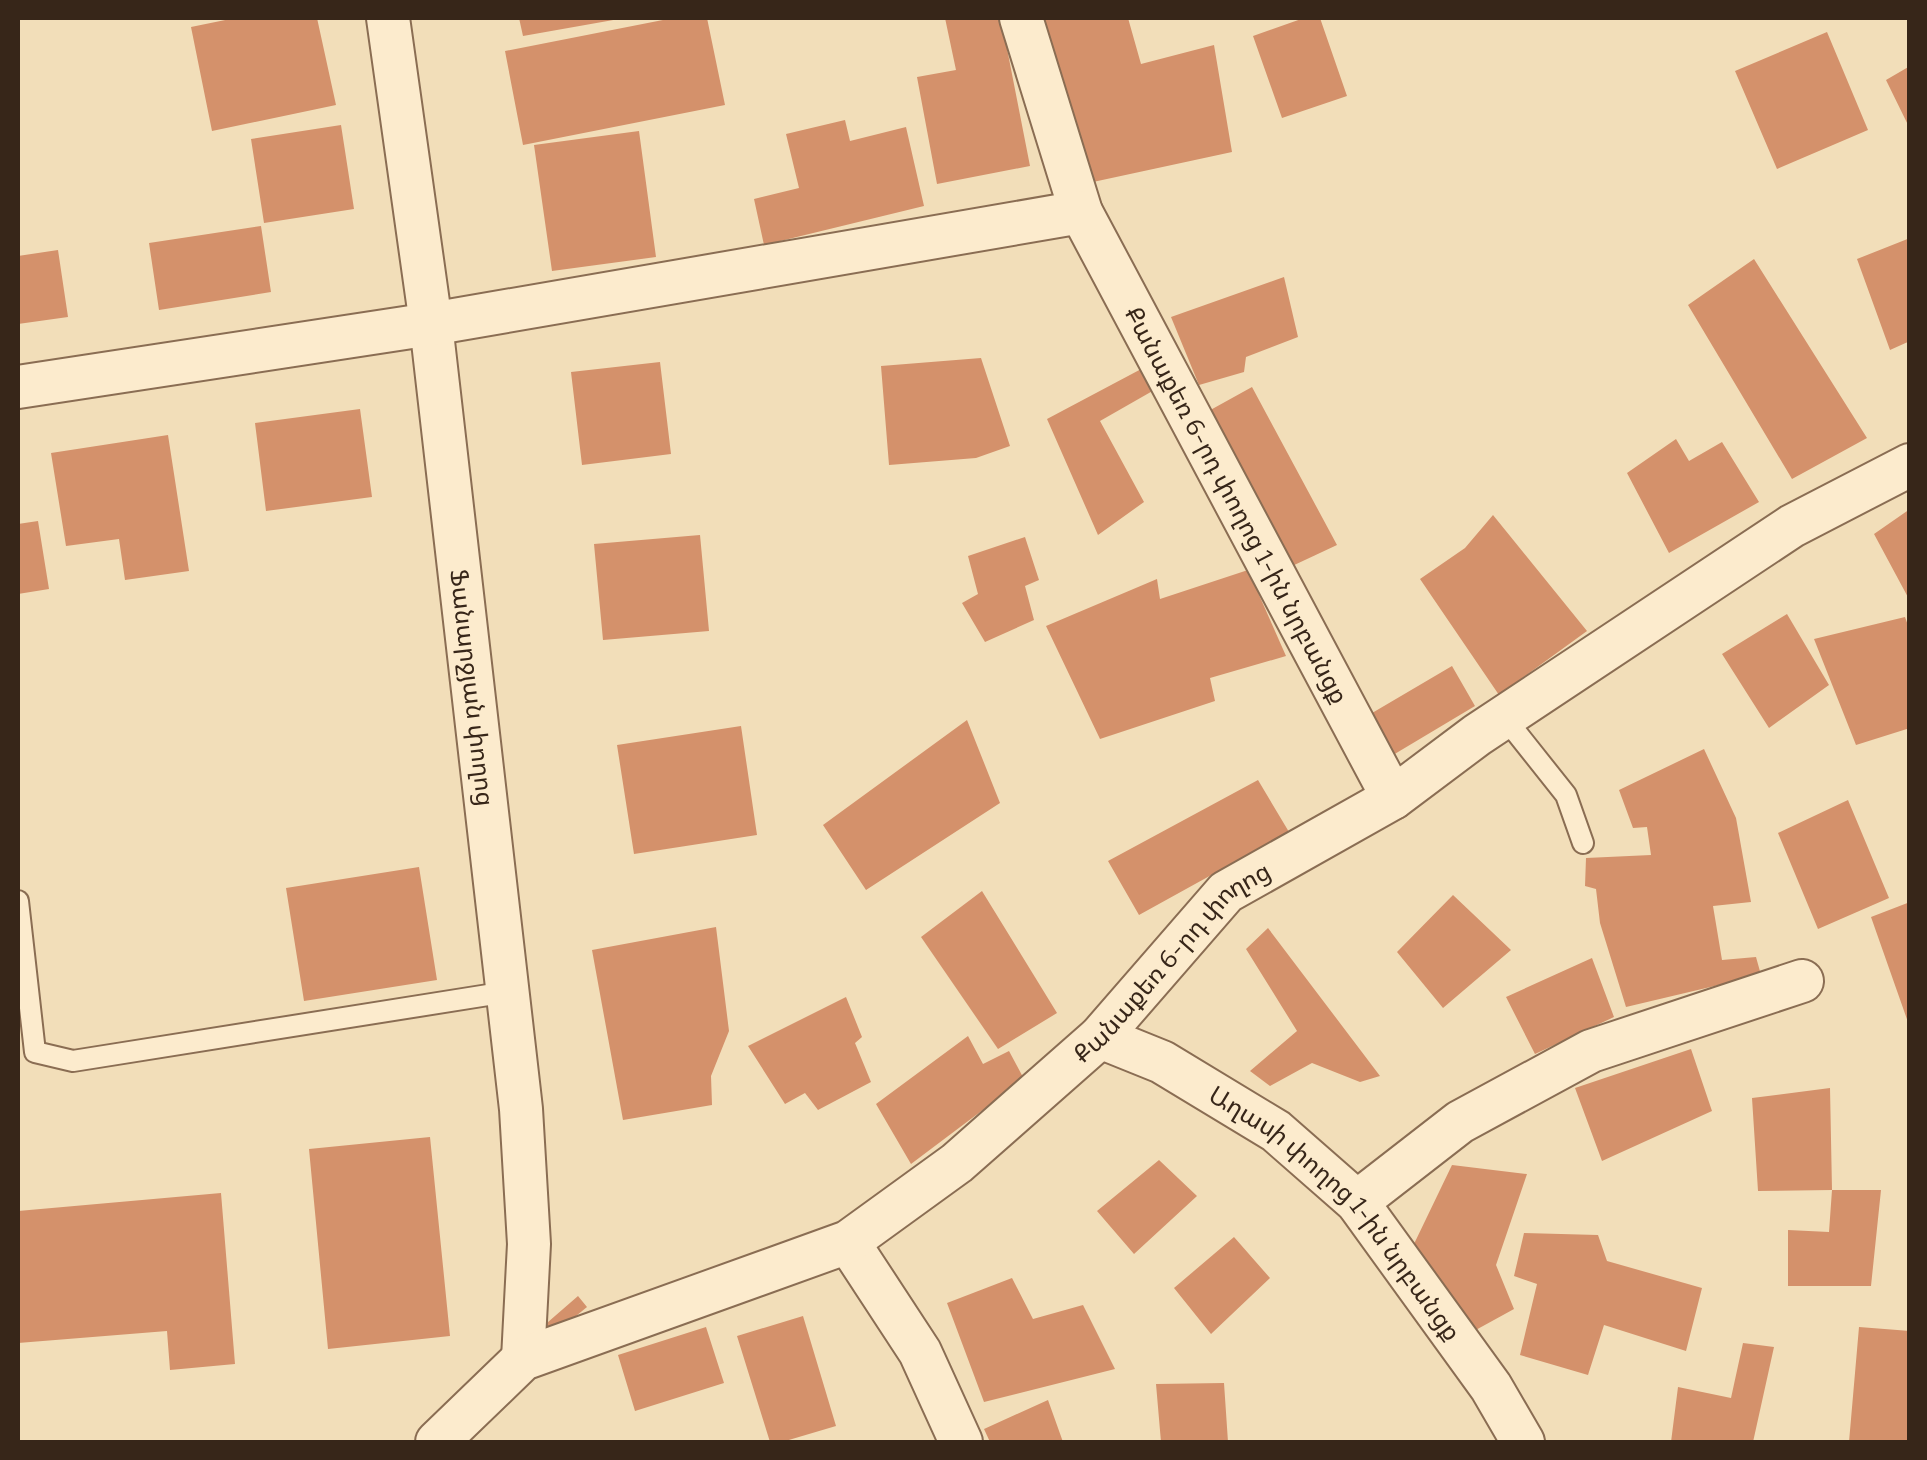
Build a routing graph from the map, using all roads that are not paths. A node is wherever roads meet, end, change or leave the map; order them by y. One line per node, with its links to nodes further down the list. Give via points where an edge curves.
1 (388, 18): 4 (street, Ֆանարջյան փողոց)
2 (1022, 18): 3 (street, Քանաքեռ 6-րդ փողոց 1-ին նրբանցք)
3 (1081, 212): 4 (street); 8 (street, Քանաքեռ 6-րդ փողոց 1-ին նրբանցք)
4 (430, 324): 5 (street); 12 (street, Ֆանարջյան փողոց)
5 (18, 387)
6 (1910, 466): 7 (street, Քանաքեռ 6-րդ փողոց, via 1792,526)
7 (1504, 717): 8 (street, Քանաքեռ 6-րդ փողոց); 9 (lane, via 1566,796)
8 (1393, 798): 13 (street, Քանաքեռ 6-րդ փողոց, via 1226,892)
9 (1584, 843)
10 (18, 901): 12 (lane, via 35,1052 74,1061)
11 (1802, 981): 14 (street, via 1591,1051 1460,1122)
12 (508, 992): 16 (street, Ֆանարջյան փողոց, via 529,1244)
13 (1100, 1036): 14 (street, Աղասի փողոց 1-ին նրբանցք, via 1162,1062 1276,1131); 15 (street, Քանաքեռ 6-րդ փողոց, via 956,1163)
14 (1357, 1202): 19 (street, Աղասի փողոց 1-ին նրբանցք)
15 (848, 1242): 16 (street, Քանաքեռ 6-րդ փողոց); 18 (street, via 920,1352)
16 (523, 1359): 17 (street, Քանաքեռ 6-րդ փողոց)
17 (438, 1442)
18 (961, 1442)
19 (1523, 1442)

